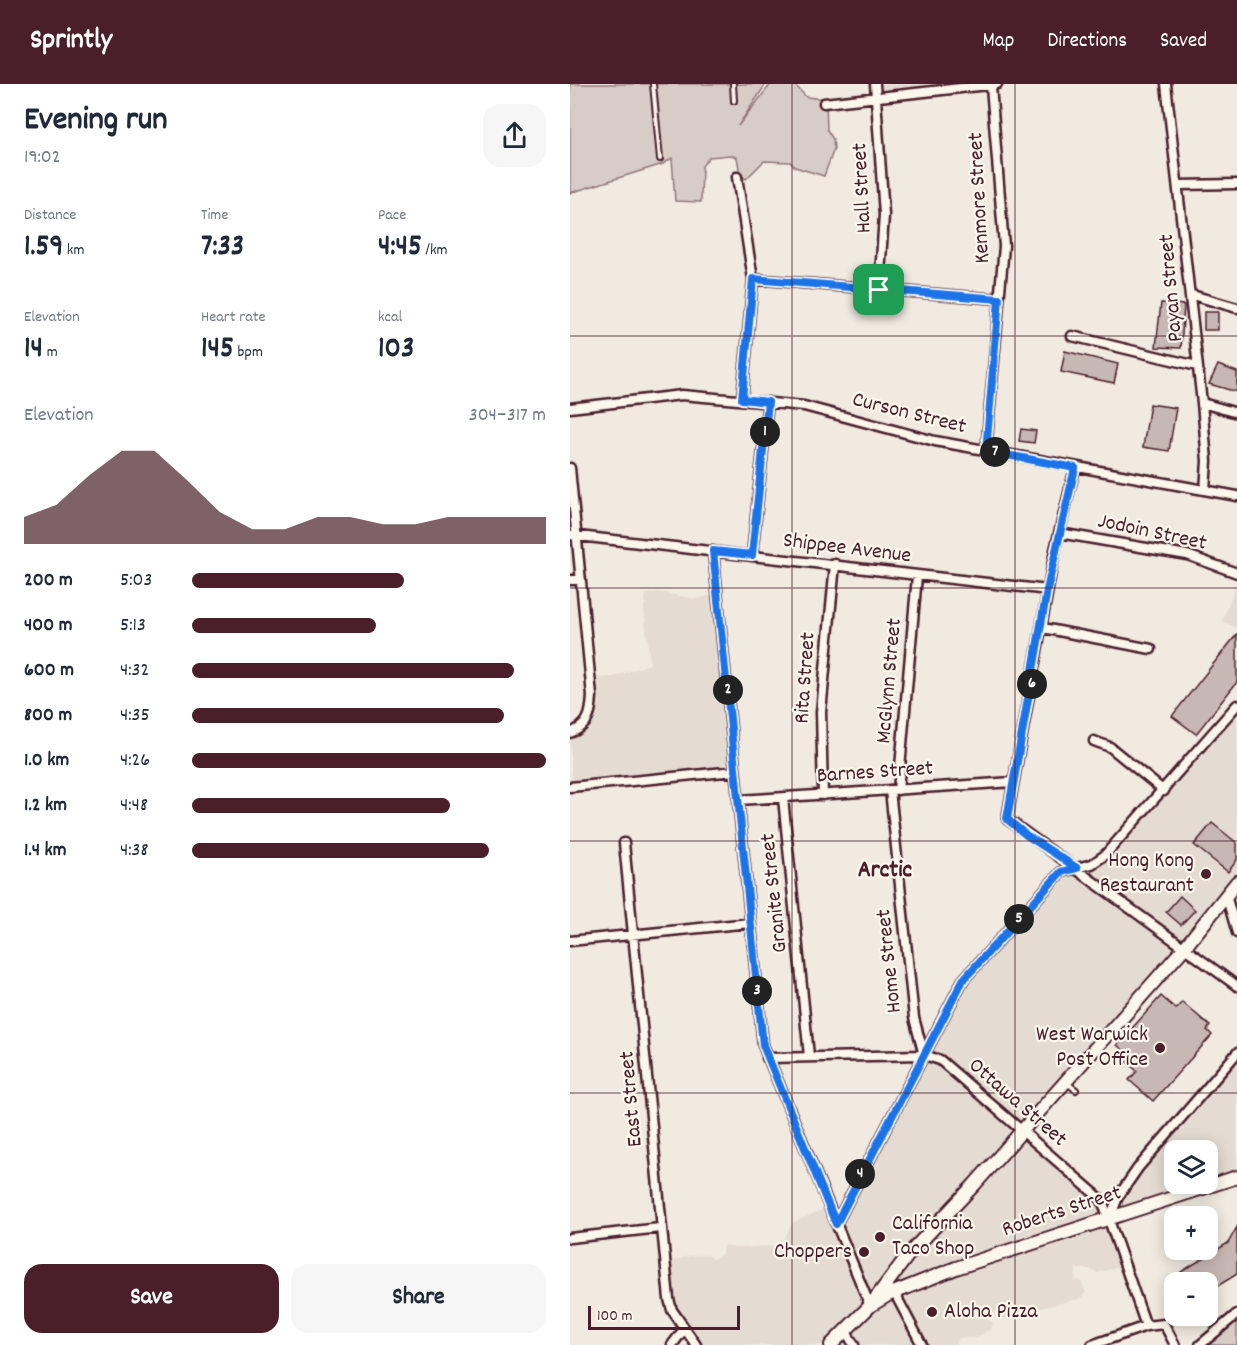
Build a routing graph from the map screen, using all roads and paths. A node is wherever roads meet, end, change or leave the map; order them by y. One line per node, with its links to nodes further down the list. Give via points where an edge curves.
1 (653, 84): 9 (lane)
2 (733, 84): 7 (lane)
3 (875, 84): 6 (street, Hall Street)
4 (1166, 84): 12 (street, Payan Street)
5 (994, 85): 6 (street); 16 (street, Kenmore Street, via 1003,220)
6 (876, 97): 8 (street); 14 (street, Hall Street, via 884,215)
7 (735, 101)
8 (824, 103)
9 (660, 159)
10 (737, 177): 13 (street)
11 (1237, 184): 12 (street)
12 (1179, 185): 15 (street, Payan Street)
13 (753, 279): 14 (street); 20 (street)
14 (879, 290): 16 (street)
15 (1192, 295): 17 (street); 19 (street, Payan Street)
16 (999, 299): 25 (street, Kenmore Street)
17 (1237, 308)
18 (1072, 336): 19 (street)
19 (1197, 366): 22 (street, Payan Street)
20 (742, 399): 21 (street, Curson Street); 23 (street, Curson Street, via 682,396)
21 (768, 402): 25 (street, Curson Street, via 804,406); 33 (street)
22 (1202, 403): 24 (street); 28 (street, Payan Street)
23 (570, 408)
24 (1237, 413)
25 (986, 451): 27 (street, Curson Street)
26 (570, 468): 31 (street)
27 (1075, 468): 28 (street, Curson Street); 30 (street)
28 (1205, 490): 29 (street, Curson Street)
29 (1237, 496)
30 (1059, 533): 35 (street, Jodoin Street, via 1187,555); 39 (street)
31 (573, 535): 32 (street, Shippee Avenue); 38 (street)
32 (713, 551): 33 (street, Shippee Avenue); 45 (street)
33 (752, 555): 34 (street, Shippee Avenue)
34 (835, 564): 36 (street, Shippee Avenue); 50 (street, Rita Street, via 821,712)
35 (1237, 573)
36 (917, 576): 39 (street, Shippee Avenue); 48 (street, McGlynn Street)
37 (570, 580): 38 (street)
38 (581, 580): 43 (street, via 591,711 582,728)
39 (1047, 590): 40 (street)
40 (1043, 628): 41 (street); 46 (street)
41 (1151, 649)
42 (1237, 705): 49 (street)
43 (570, 733)
44 (1094, 741): 49 (street, via 1110,747)
45 (735, 771): 47 (street); 52 (street)
46 (1013, 782): 48 (street, Barnes Street); 54 (street, via 1007,819)
47 (570, 787)
48 (894, 790): 50 (street, Barnes Street); 64 (street, Home Street, via 914,1018)
49 (1164, 791): 54 (street, via 1105,855)
50 (823, 795): 51 (street, Barnes Street)
51 (783, 798): 52 (street, Barnes Street); 65 (street, Granite Street)
52 (739, 800): 57 (street)
53 (624, 843): 59 (street, East Street)
54 (1077, 868): 61 (street); 64 (street, via 1061,872 963,980)
55 (1237, 882): 56 (main road)
56 (1226, 895): 58 (street); 61 (main road)
57 (750, 923): 59 (street); 66 (street)
58 (1237, 933)
59 (635, 935): 60 (street); 73 (street, East Street)
60 (570, 941)
61 (1185, 947): 62 (street); 67 (main road)
62 (1237, 986)
63 (1237, 1053): 71 (street, via 1138,1168 1118,1197)
64 (924, 1055): 65 (street, Ottawa Street); 69 (street, Ottawa Street, via 940,1060); 72 (street)
65 (809, 1056): 66 (street, Ottawa Street)
66 (767, 1058): 72 (street)
67 (1064, 1081): 68 (lane); 69 (main road)
68 (1076, 1090)
69 (1021, 1131): 71 (street, Ottawa Street, via 1102,1200); 76 (main road, via 908,1255)
70 (1237, 1177): 71 (main road, Roberts Street)
71 (1110, 1218): 75 (main road, Roberts Street); 78 (street, Ottawa Street)
72 (836, 1224): 76 (street)
73 (660, 1228): 74 (street); 79 (street, East Street, via 669,1299)
74 (570, 1238)
75 (894, 1292): 76 (main road, Roberts Street); 85 (street)
76 (870, 1306): 80 (main road)
77 (1237, 1314): 88 (street)
78 (1146, 1326): 86 (street); 87 (street, via 1164,1324)
79 (684, 1329): 81 (street); 82 (street, East Street)
80 (845, 1330): 83 (main road); 84 (street)
81 (672, 1345)
82 (696, 1345)
83 (831, 1345)
84 (854, 1345)
85 (922, 1345)
86 (1092, 1345)
87 (1175, 1345)
88 (1200, 1345)

